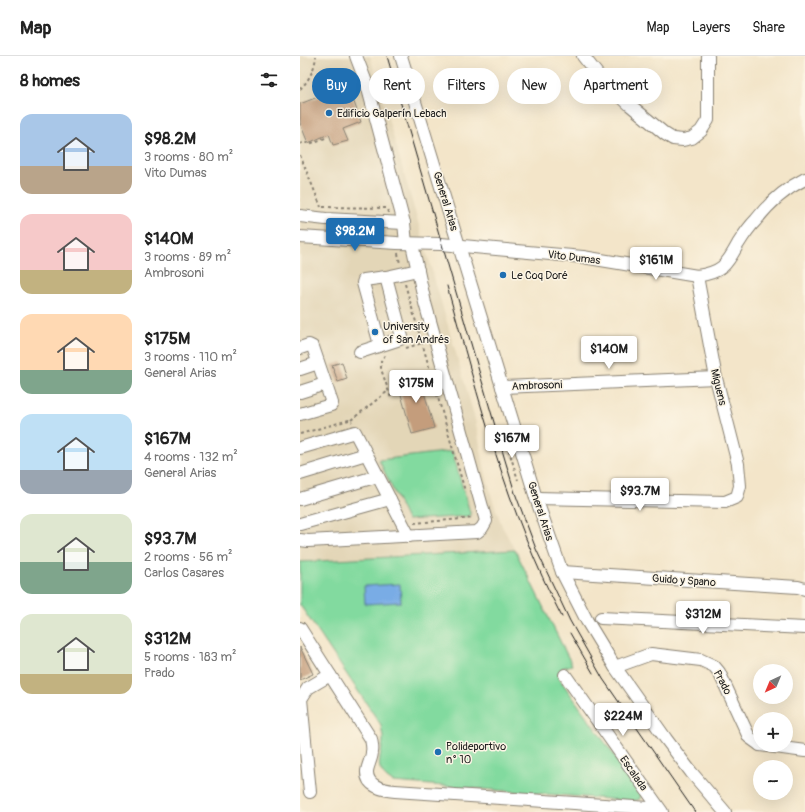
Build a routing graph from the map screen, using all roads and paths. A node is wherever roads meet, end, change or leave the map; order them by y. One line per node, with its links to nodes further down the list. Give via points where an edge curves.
1 (316, 56): 6 (path, via 312,72)
2 (356, 56): 17 (street, via 367,85)
3 (401, 56): 20 (street, General Arias)
4 (583, 56): 5 (street, via 598,75 630,105 665,134 683,140 692,138 701,131 708,120)
5 (708, 56)
6 (306, 82): 7 (path); 8 (path)
7 (310, 85)
8 (300, 89)
9 (328, 137): 10 (path, via 309,144)
10 (300, 144)
11 (300, 155): 13 (path)
12 (805, 179): 23 (street, Vito Dumas, via 790,186 766,207 744,235 726,265 717,271)
13 (321, 207): 15 (path); 16 (path, via 387,208)
14 (300, 216): 15 (street)
15 (326, 220): 16 (street)
16 (389, 222): 17 (street)
17 (404, 223): 19 (street)
18 (300, 236): 19 (street, Vito Dumas)
19 (405, 243): 20 (street, Vito Dumas); 21 (street); 22 (path, via 400,265)
20 (460, 247): 23 (street, Vito Dumas, via 583,257); 34 (street, General Arias)
21 (418, 270): 22 (street); 53 (street, via 486,520 478,532)
22 (402, 274): 24 (street); 25 (path)
23 (697, 276): 32 (street, Miguens)
24 (386, 277): 27 (street, via 402,337); 27 (street, via 368,278 363,283)
25 (422, 343): 28 (path); 46 (path)
26 (300, 348): 30 (street, via 309,345 313,347)
27 (384, 349): 29 (street); 35 (path, via 381,369)
28 (402, 349)
29 (360, 352)
30 (318, 363): 31 (street); 33 (street)
31 (300, 369)
32 (716, 378): 34 (street, Ambrosoni); 48 (street, Miguens, via 738,464 740,486 737,497 725,502)
33 (325, 384): 36 (street); 38 (street, via 331,405)
34 (502, 387): 48 (street, General Arias)
35 (388, 391): 37 (path); 39 (path)
36 (300, 392)
37 (390, 398)
38 (300, 414)
39 (351, 420): 40 (path); 41 (path)
40 (355, 427)
41 (300, 434)
42 (300, 448): 43 (street, via 355,432)
43 (366, 454): 44 (street); 45 (street)
44 (300, 474)
45 (378, 476): 47 (street); 49 (street)
46 (467, 496)
47 (390, 498): 52 (street); 53 (street)
48 (536, 498): 55 (street, General Arias)
49 (300, 499)
50 (471, 511): 51 (path, via 473,519)
51 (414, 523)
52 (302, 524): 54 (street)
53 (409, 536): 54 (street)
54 (304, 541)
55 (562, 572): 56 (street, Guido y Spano); 60 (street, General Arias, via 587,621)
56 (805, 589)
57 (602, 618): 59 (street)
58 (300, 628): 61 (street)
59 (805, 628)
60 (615, 667): 63 (street, Prado, via 651,654 701,660 714,666 749,737); 68 (street, General Arias, via 691,772)
61 (330, 675): 66 (street, via 308,688 301,699); 67 (street, via 371,740 368,777 371,783 385,790 648,808)
62 (565, 675): 67 (street, Escalada)
63 (753, 740)
64 (793, 749): 65 (street, Prado)
65 (805, 751)
66 (310, 792)
67 (661, 812)
68 (725, 812)

